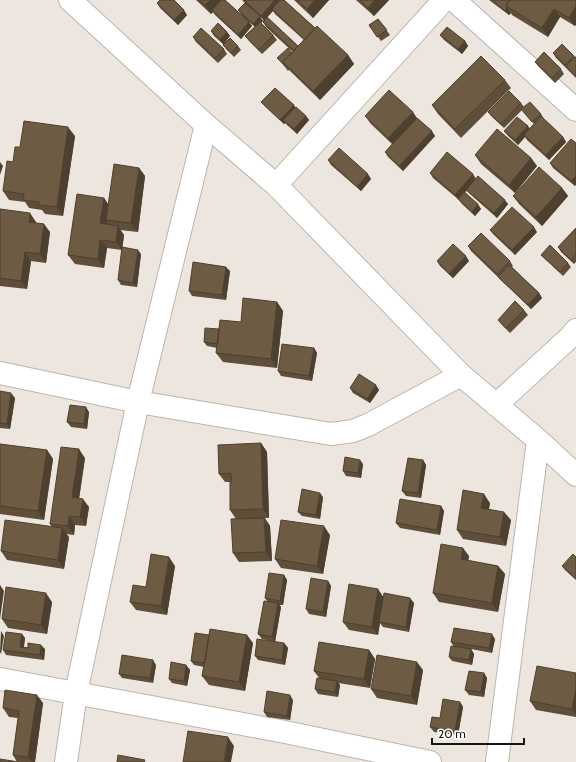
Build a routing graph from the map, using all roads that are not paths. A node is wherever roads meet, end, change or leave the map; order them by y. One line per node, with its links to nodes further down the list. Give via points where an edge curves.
1 (70, 0): 5 (street)
2 (444, 0): 6 (street)
3 (454, 0): 4 (street)
4 (576, 110)
5 (206, 125): 6 (street); 10 (street)
6 (276, 185): 9 (street)
7 (576, 330): 11 (street)
8 (0, 374): 10 (street)
9 (461, 375): 10 (street, via 368,425 353,431 331,434); 11 (street)
10 (138, 402): 15 (street)
11 (496, 405): 12 (street)
12 (538, 440): 13 (street); 18 (street)
13 (576, 475)
14 (0, 679): 15 (street)
15 (76, 693): 16 (street); 17 (street)
16 (66, 762)
17 (430, 762)
18 (496, 762)

